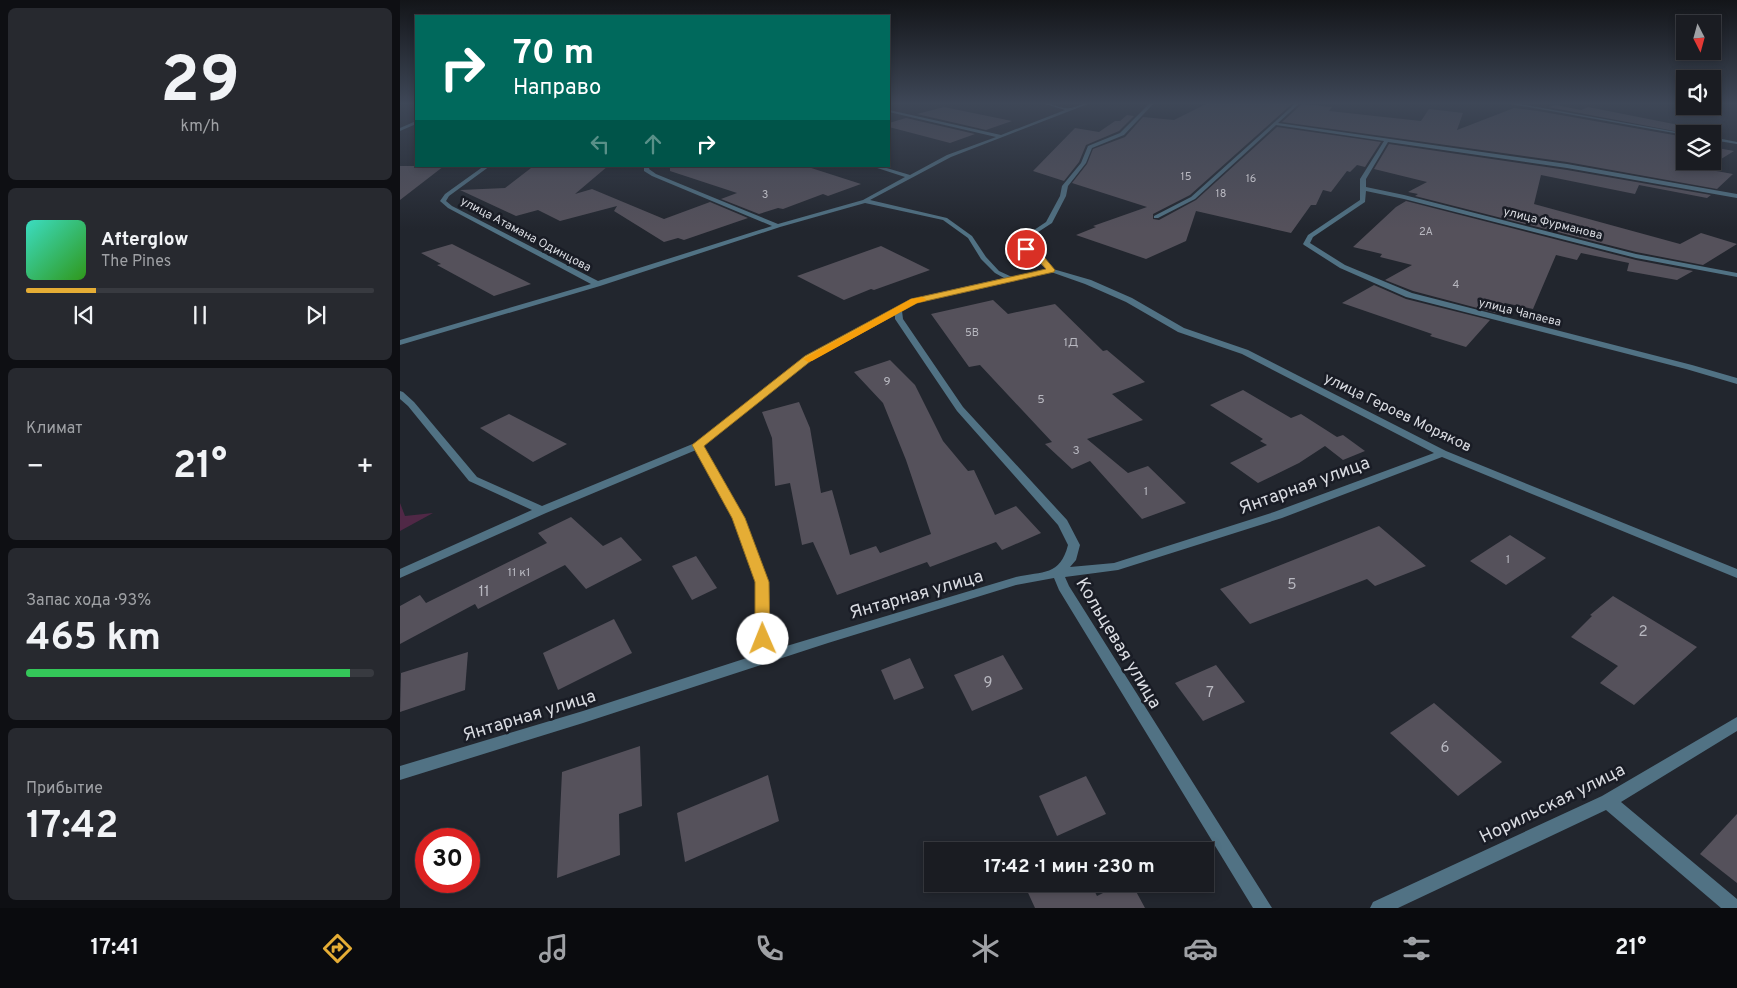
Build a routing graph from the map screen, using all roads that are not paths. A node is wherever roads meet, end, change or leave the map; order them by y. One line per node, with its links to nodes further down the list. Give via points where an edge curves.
1 (979, 144): 9 (street)
2 (1096, 144): 15 (street, via 1090,147 1083,163 1064,186 1063,196 1049,223 1028,240 1026,249 1029,254 1041,259)
3 (1253, 144): 13 (street, via 1193,198)
4 (1384, 144): 10 (street, via 1363,179)
5 (1417, 144): 11 (street, via 1567,166)
6 (487, 167): 18 (street, улица Атамана Одинцова, via 443,201)
7 (647, 167): 14 (street, via 646,170 654,175)
8 (876, 167): 9 (street)
9 (911, 177): 12 (street)
10 (1365, 189): 16 (street, улица Фурманова, via 1636,256); 21 (street, улица Чапаева, via 1364,201 1310,236 1306,244 1365,278 1409,295)
11 (1737, 196)
12 (865, 201): 14 (street); 17 (street, via 944,219 970,236 983,258 997,272)
13 (1156, 217)
14 (778, 226): 18 (street)
15 (1051, 270): 17 (street); 24 (street, улица Героев Моряков, via 1129,300 1180,330 1245,352)
16 (1737, 275)
17 (1011, 279): 19 (street, via 914,301)
18 (597, 284): 20 (street)
19 (898, 310): 23 (street, via 809,358); 26 (street, Кольцевая улица, via 899,319 960,409 1063,523 1074,545 1070,560)
20 (400, 343)
21 (1737, 381)
22 (400, 394): 25 (street, via 473,479)
23 (698, 445): 25 (street); 29 (street, via 738,518 762,582)
24 (1442, 453): 26 (street, Янтарная улица, via 1278,515 1114,567); 28 (street, улица Героев Моряков)
25 (542, 510): 27 (street)
26 (1058, 573): 29 (street, Янтарная улица, via 1016,581); 33 (street, Кольцевая улица, via 1062,587 1077,612)
27 (400, 574)
28 (1737, 574)
29 (763, 658): 31 (street, Янтарная улица)
30 (1737, 723): 32 (street, Норильская улица)
31 (400, 773)
32 (1608, 801): 34 (street, Норильская улица); 35 (street)
33 (1263, 908)
34 (1380, 908)
35 (1734, 908)

